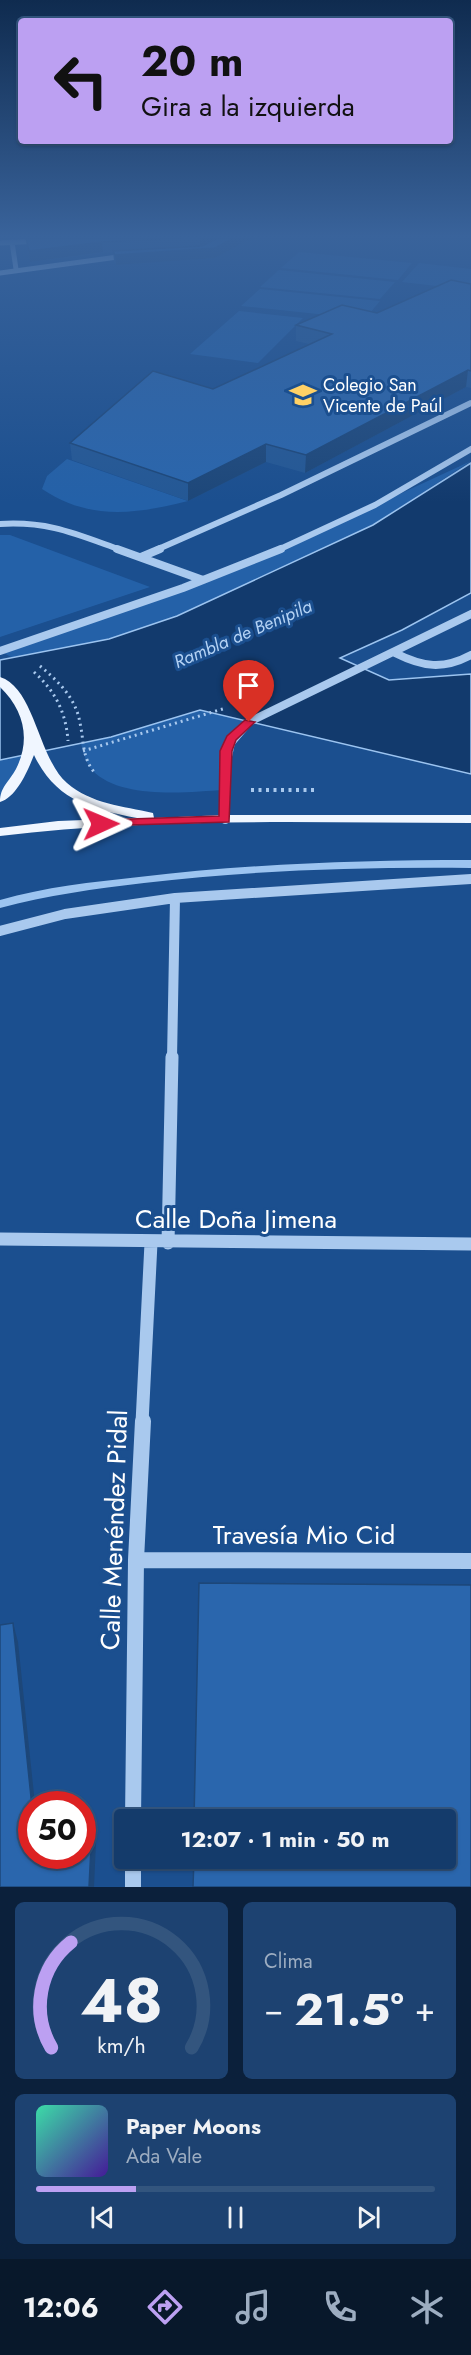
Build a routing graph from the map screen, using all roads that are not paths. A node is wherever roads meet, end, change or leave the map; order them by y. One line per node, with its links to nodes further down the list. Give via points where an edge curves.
1 (471, 403): 4 (street, via 281,495)
2 (471, 449): 5 (street, via 362,512)
3 (0, 524): 4 (street, via 43,523)
4 (141, 557): 5 (street)
5 (203, 580): 7 (street)
6 (471, 614): 8 (street)
7 (0, 651)
8 (395, 653): 9 (street, via 420,667 454,665); 14 (street, via 249,722 231,739 226,751)
9 (471, 655)
10 (0, 681): 11 (main road, via 27,712)
11 (34, 754): 12 (main road); 14 (main road, via 59,784 82,798 133,813)
12 (0, 798)
13 (471, 819): 14 (main road)
14 (218, 820): 15 (main road, via 58,825)
15 (0, 832)
16 (471, 879): 17 (street)
17 (175, 898): 18 (street, via 65,914); 21 (street)
18 (0, 931)
19 (0, 1239): 20 (street, Calle Doña Jimena)
20 (151, 1243): 21 (street, Calle Doña Jimena); 23 (street, Calle Menéndez Pidal)
21 (168, 1243): 22 (street, Calle Doña Jimena)
22 (471, 1244)
23 (136, 1560): 24 (street, Travesía Mio Cid); 25 (street, Calle Menéndez Pidal)
24 (471, 1561)
25 (133, 1809)
26 (133, 1869): 27 (street)
27 (133, 1887)

